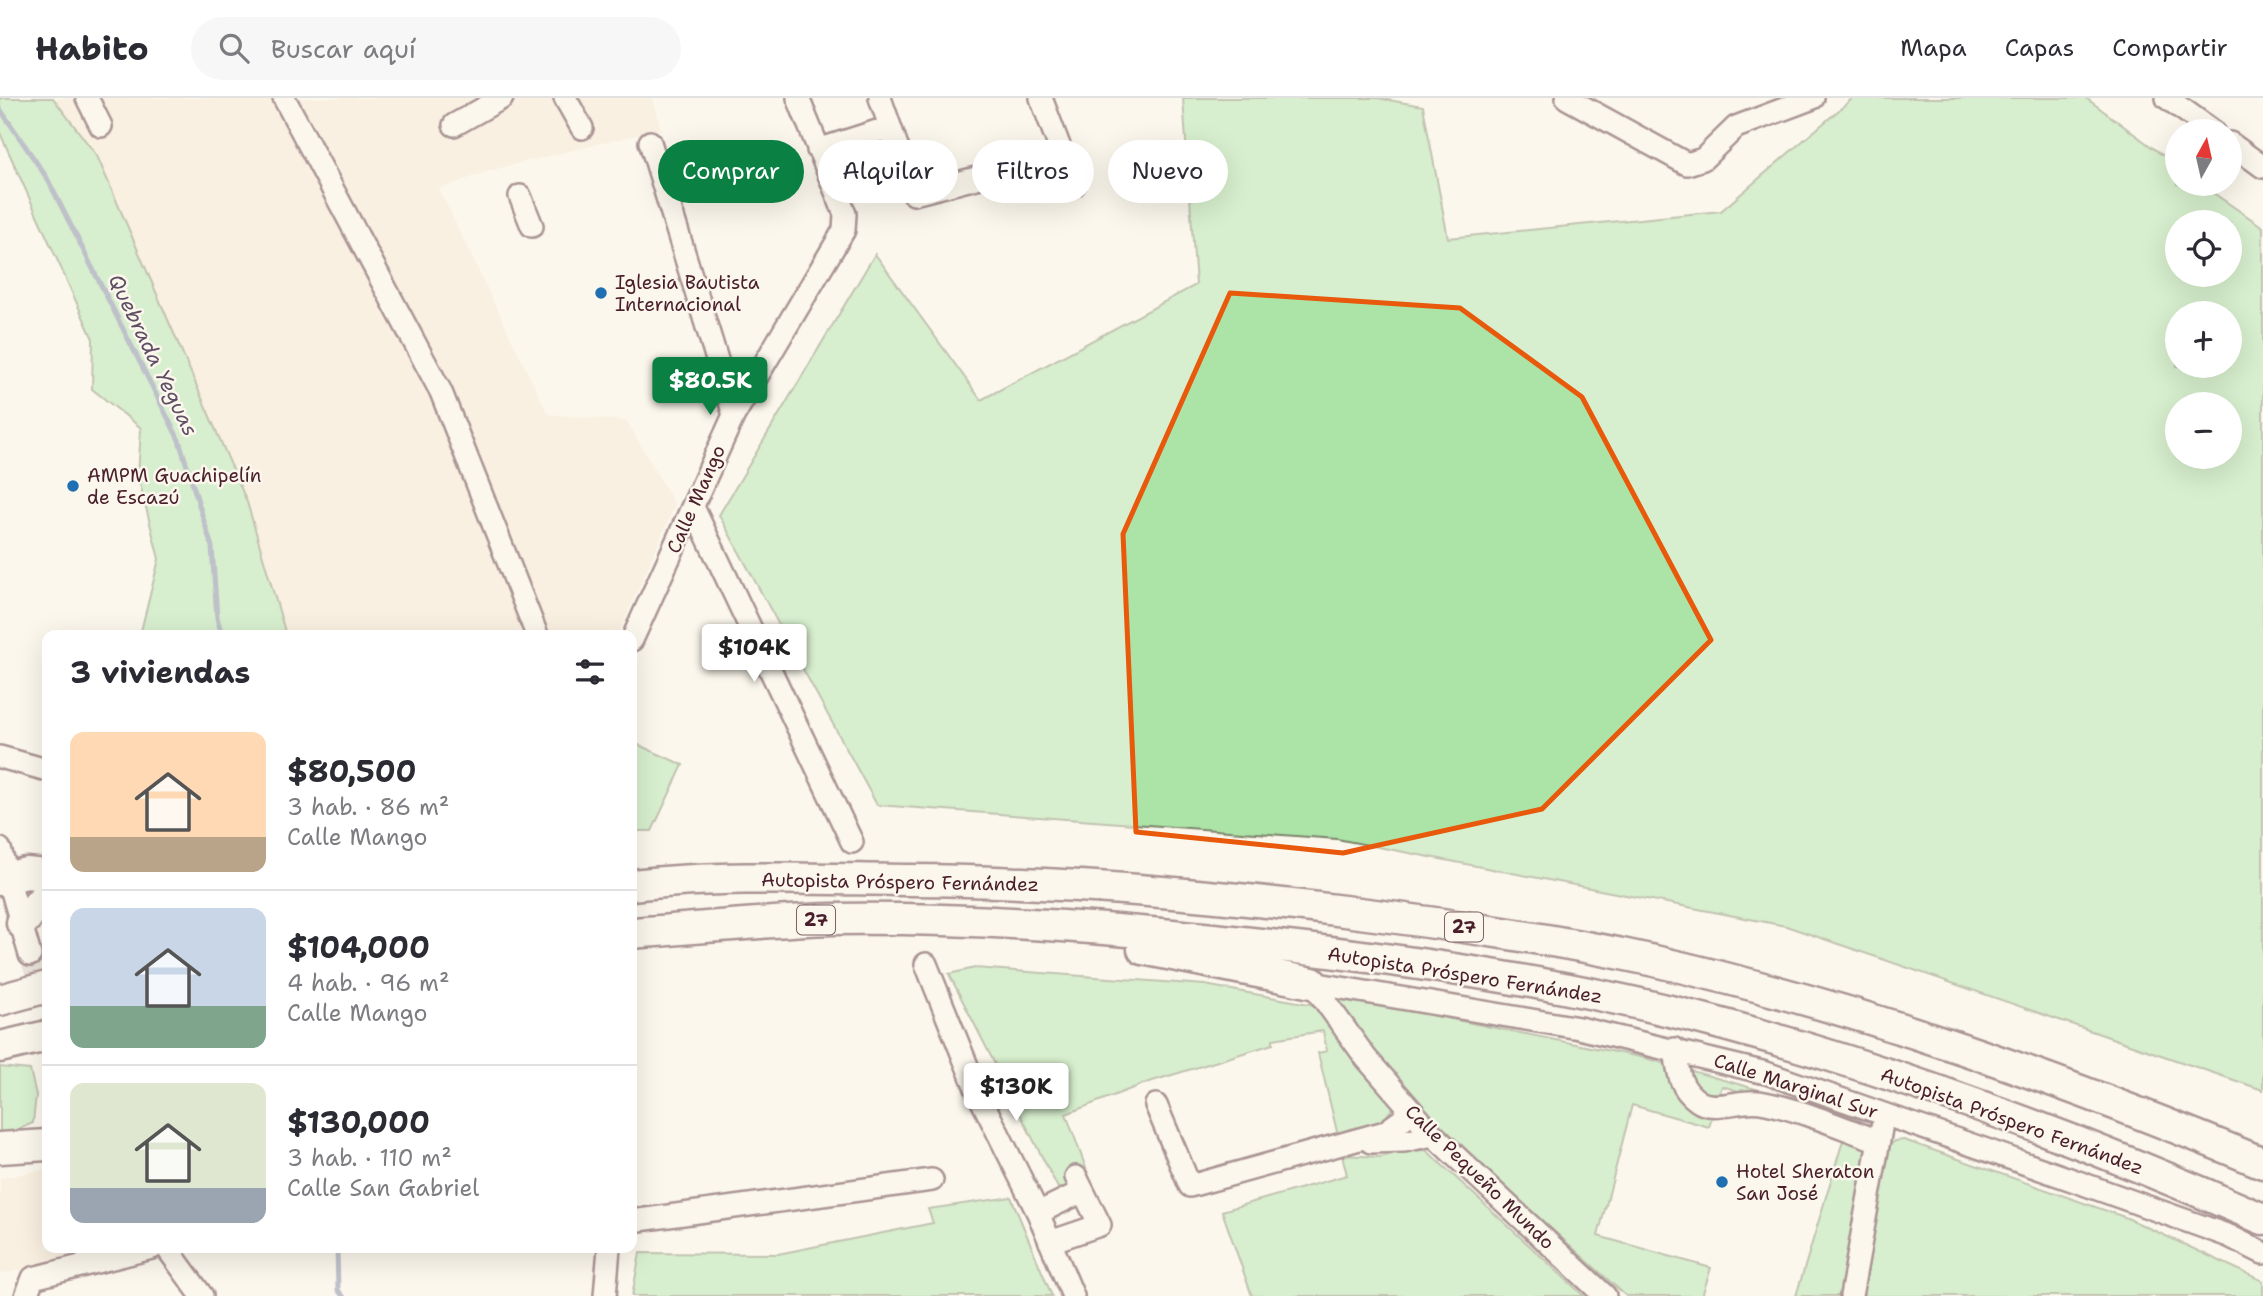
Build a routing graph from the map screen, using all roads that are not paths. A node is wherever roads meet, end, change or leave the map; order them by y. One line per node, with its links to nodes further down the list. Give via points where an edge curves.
1 (87, 98): 13 (street)
2 (284, 98): 28 (street, via 441,392)
3 (502, 98): 12 (street)
4 (565, 98): 15 (street)
5 (798, 98): 19 (street, Calle Mango)
6 (880, 98): 14 (street)
7 (1041, 98): 17 (street)
8 (1567, 98): 9 (street, via 1687,164 1703,159 1735,127)
9 (1814, 98)
10 (2167, 98): 11 (street)
11 (2196, 119)
12 (454, 125)
13 (101, 126)
14 (890, 127): 16 (street); 22 (street, via 914,194)
15 (582, 128)
16 (849, 140)
17 (1056, 140)
18 (649, 142): 26 (street)
19 (818, 150)
20 (2242, 152): 21 (street)
21 (2263, 167)
22 (972, 179)
23 (520, 196): 25 (street)
24 (840, 203): 26 (street, Calle Mango, via 844,230)
25 (532, 226)
26 (734, 415): 27 (street, Calle Mango)
27 (693, 507): 29 (street, Calle Mango); 32 (street)
28 (535, 630)
29 (637, 630)
30 (0, 757): 31 (street)
31 (42, 769)
32 (852, 842)
33 (3, 868): 34 (highway); 37 (street)
34 (42, 874)
35 (637, 884): 56 (highway, Autopista Próspero Fernández / 27, via 956,880 1144,888 1483,929 1650,960 1801,1000 2063,1082)
36 (42, 900): 37 (highway)
37 (22, 923): 40 (street)
38 (1001, 923): 39 (highway, Autopista Próspero Fernández / 27, via 833,919); 42 (highway); 59 (highway, Autopista Próspero Fernández / 27, via 1177,935 1361,955 1511,979 1724,1024 1858,1065 2104,1152)
39 (637, 933)
40 (30, 955)
41 (926, 964): 58 (street, via 978,1093)
42 (1312, 983): 47 (street, Calle Marginal Sur); 49 (street, Calle Pequeño Mundo)
43 (42, 988): 44 (highway)
44 (0, 1000)
45 (42, 1037): 46 (highway)
46 (0, 1048)
47 (1675, 1049): 50 (street, Calle Marginal Sur, via 1766,1073); 53 (street, via 1680,1085 1699,1103 1718,1107 1736,1101 1761,1102)
48 (1156, 1105): 54 (street, via 1191,1186)
49 (1408, 1108): 52 (street, Calle Pequeño Mundo); 54 (street, via 1403,1119 1385,1132)
50 (1884, 1114): 53 (street); 62 (street, Calle Marginal Sur)
51 (42, 1134): 55 (highway)
52 (1433, 1135): 54 (street, via 1404,1141); 70 (street, Calle Pequeño Mundo)
53 (1879, 1140): 71 (street)
54 (1338, 1143)
55 (22, 1146)
56 (2263, 1163)
57 (932, 1180): 60 (street)
58 (1038, 1213): 61 (street); 61 (street, via 1080,1184 1100,1225)
59 (2263, 1219)
60 (637, 1220)
61 (1050, 1242): 69 (street)
62 (2263, 1252)
63 (133, 1253): 67 (street, via 33,1278)
64 (170, 1253): 66 (street)
65 (609, 1253): 68 (street)
66 (199, 1294)
67 (26, 1296)
68 (605, 1296)
69 (1073, 1296)
70 (1605, 1296)
71 (1851, 1296)

